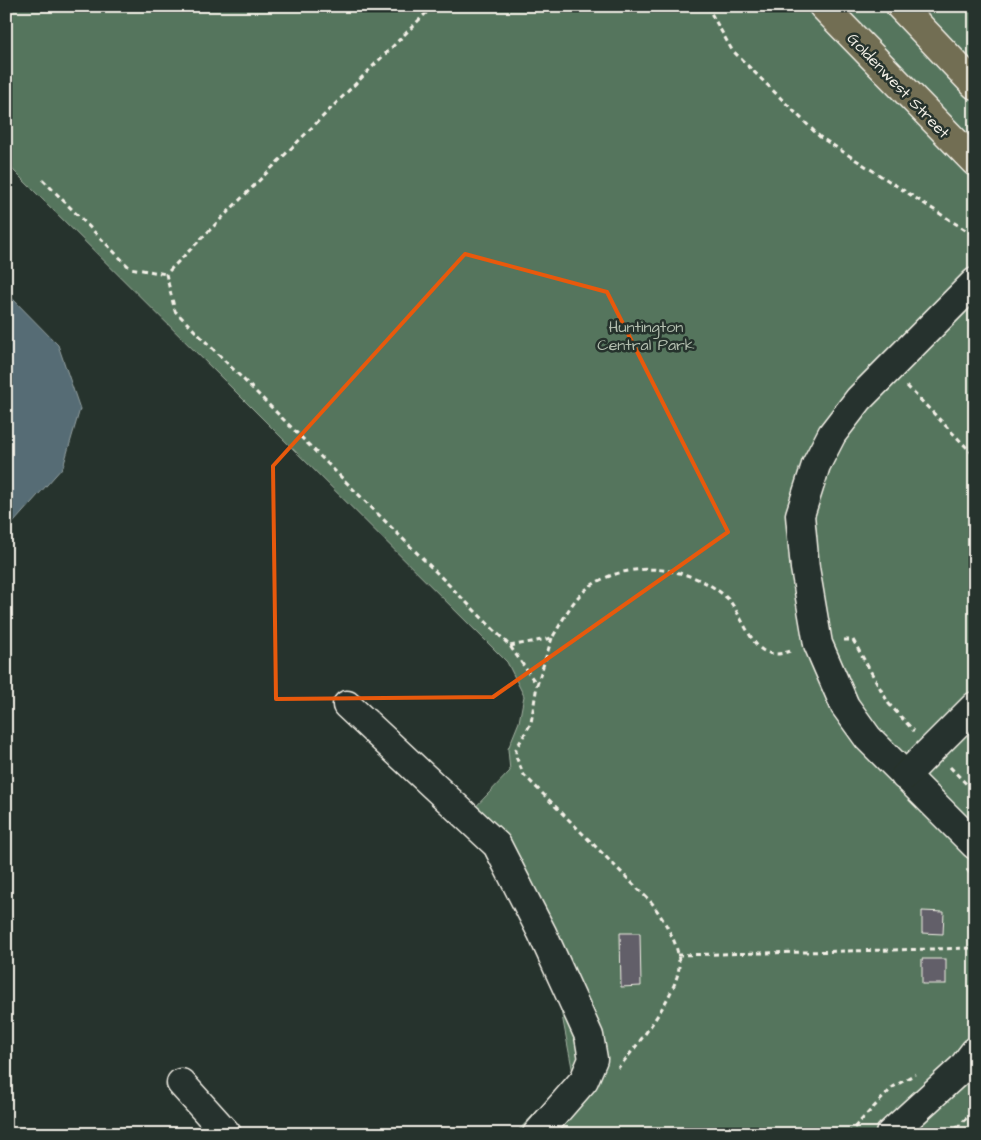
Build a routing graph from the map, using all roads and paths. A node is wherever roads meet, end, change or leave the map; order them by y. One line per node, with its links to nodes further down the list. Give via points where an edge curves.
1 (433, 6): 9 (path)
2 (707, 6): 8 (path, via 732,50 820,137)
3 (823, 6): 6 (main road, Goldenwest Street)
4 (900, 6): 5 (main road)
5 (975, 85)
6 (975, 162)
7 (43, 180): 9 (path, via 130,268)
8 (975, 236)
9 (166, 274): 15 (path, via 175,311)
10 (975, 282): 22 (lane, via 859,399 832,434 816,465 800,515 818,644 845,706 868,738)
11 (906, 386): 12 (path)
12 (975, 456)
13 (552, 638): 15 (path); 16 (path, via 568,611 598,582 622,573 650,569 678,573 703,582 726,598 762,650 776,655); 17 (path)
14 (843, 640): 20 (path, via 852,640 889,704)
15 (510, 646): 17 (path)
16 (798, 649)
17 (537, 685): 27 (path, via 531,723 516,749 524,775 652,903 667,925)
18 (347, 704): 33 (lane, via 497,845 589,1036 593,1059 584,1080)
19 (975, 706): 22 (lane)
20 (915, 732)
21 (944, 762): 23 (path)
22 (905, 776): 24 (lane)
23 (975, 793)
24 (970, 856): 25 (path)
25 (975, 880)
26 (975, 948): 27 (path)
27 (677, 955): 29 (path, via 680,967 674,985 645,1036)
28 (975, 1051): 34 (lane, via 962,1068)
29 (614, 1073)
30 (181, 1083): 32 (lane)
31 (975, 1110): 35 (path)
32 (227, 1134)
33 (537, 1134)
34 (890, 1134)
35 (950, 1134)

